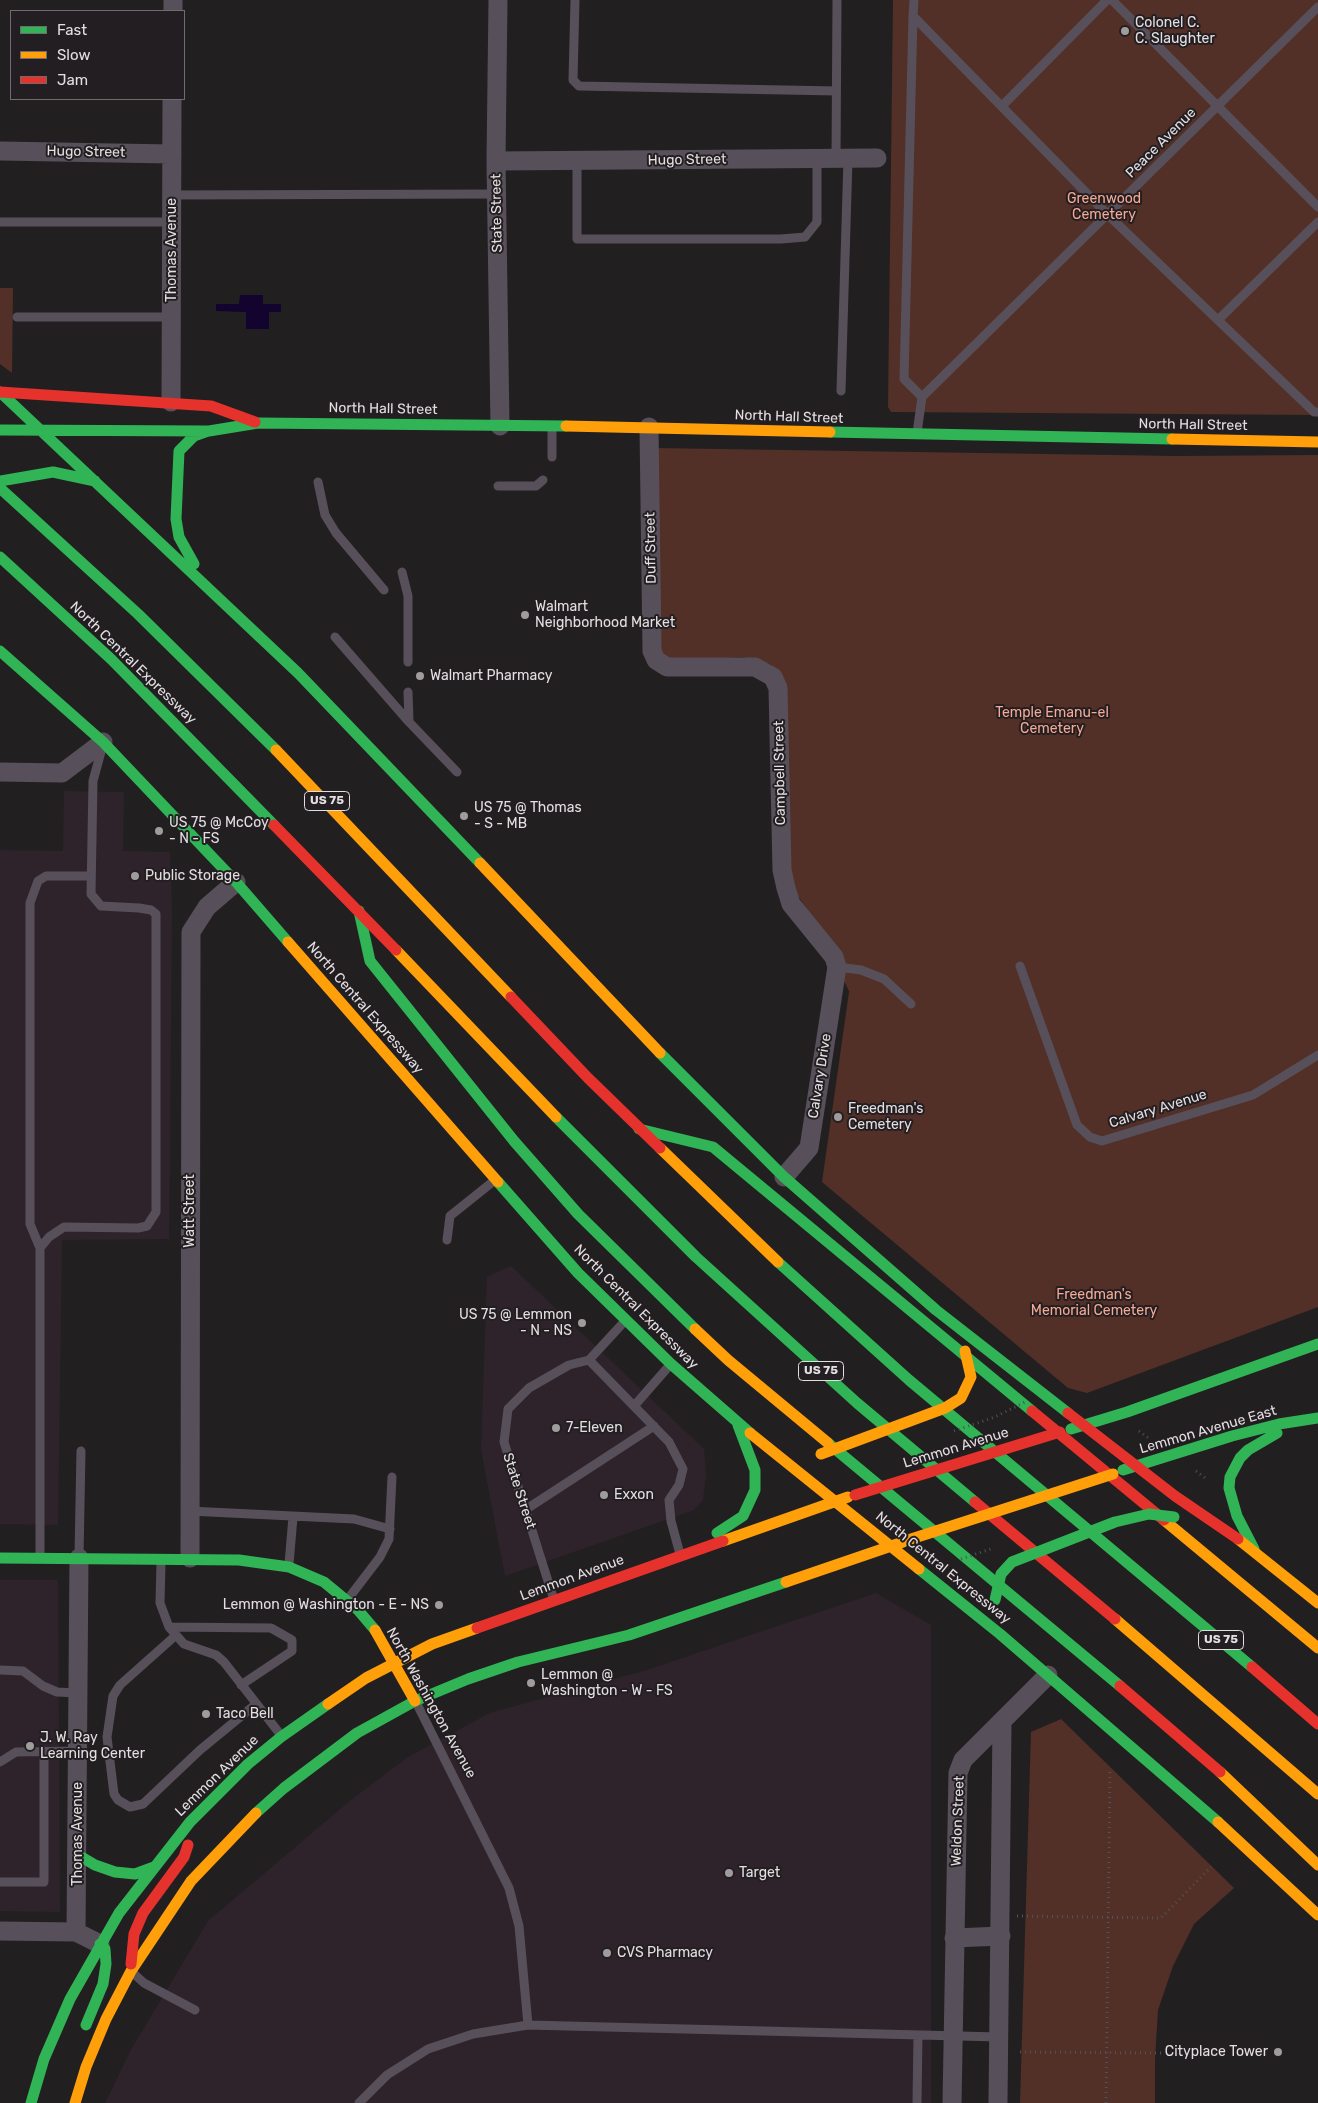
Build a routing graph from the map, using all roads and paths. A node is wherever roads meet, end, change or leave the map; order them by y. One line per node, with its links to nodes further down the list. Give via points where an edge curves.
1 (498, 0): 17 (street, State Street)
2 (575, 0): 9 (lane, via 573,80 579,86)
3 (837, 0): 9 (lane)
4 (914, 0): 8 (lane)
5 (1107, 0): 11 (lane)
6 (1112, 0): 12 (lane)
7 (1318, 7): 12 (lane, Peace Avenue)
8 (913, 16): 11 (lane); 31 (lane, via 904,379)
9 (836, 91): 16 (lane)
10 (172, 100): 14 (street, Thomas Avenue)
11 (1002, 106): 22 (lane)
12 (1217, 107): 21 (lane); 22 (lane, Peace Avenue)
13 (0, 151): 14 (street, Hugo Street)
14 (172, 154): 19 (street, Thomas Avenue)
15 (877, 158): 16 (street, Hugo Street)
16 (834, 159): 18 (street, Hugo Street); 18 (lane, via 817,222 805,237 787,239 577,239); 29 (lane)
17 (496, 161): 18 (street, Hugo Street); 20 (street, State Street)
18 (577, 161)
19 (171, 194): 20 (lane); 24 (street, Thomas Avenue)
20 (497, 194): 35 (street, State Street)
21 (1318, 207)
22 (1108, 215): 28 (lane); 31 (lane, Peace Avenue)
23 (0, 222): 24 (lane)
24 (171, 222): 27 (street, Thomas Avenue)
25 (1318, 222): 28 (lane)
26 (17, 317): 27 (lane)
27 (172, 317): 32 (street, Thomas Avenue)
28 (1218, 320): 33 (lane, via 1314,412)
29 (841, 391)
30 (0, 392): 32 (main road, North Hall Street); 38 (main road)
31 (922, 397): 41 (lane)
32 (171, 402): 34 (main road, North Hall Street, via 211,406)
33 (1318, 412)
34 (258, 423): 35 (main road, North Hall Street); 40 (main road, North Hall Street)
35 (500, 426): 36 (main road, North Hall Street)
36 (552, 426): 37 (main road, North Hall Street); 43 (lane)
37 (649, 427): 41 (main road, North Hall Street); 57 (street, Duff Street, via 652,651)
38 (42, 429): 39 (main road, North Hall Street); 40 (main road, North Hall Street); 46 (main road)
39 (0, 430)
40 (209, 432): 52 (main road, via 194,436 179,451 176,519 179,537)
41 (917, 435): 42 (main road, North Hall Street)
42 (1318, 442)
43 (552, 457)
44 (543, 480): 48 (lane, via 536,486)
45 (0, 481): 46 (main road, via 63,473)
46 (97, 482): 52 (main road)
47 (318, 482): 53 (lane, via 325,515)
48 (498, 486)
49 (0, 488): 70 (main road, US 75, via 241,714)
50 (0, 557): 65 (main road, North Central Expressway / US 75, via 111,659)
51 (402, 572): 56 (lane, via 408,596)
52 (206, 584): 71 (main road, via 298,673 687,1081)
53 (384, 590)
54 (335, 637): 59 (lane)
55 (0, 651): 60 (main road, North Central Expressway)
56 (408, 662)
57 (662, 665): 67 (street, Campbell Street, via 755,667 773,677 778,688 782,870 791,904 834,957)
58 (408, 692): 59 (lane)
59 (409, 722): 62 (lane)
60 (103, 742): 61 (street, via 62,773); 63 (lane, via 93,780); 64 (main road, North Central Expressway)
61 (0, 772)
62 (457, 772)
63 (90, 876): 74 (lane, via 46,876 38,882 30,903 30,1224); 74 (lane, via 91,894 101,906 139,908 156,914 156,1212 147,1226 64,1228 49,1237)
64 (236, 882): 72 (main road, North Central Expressway); 97 (street, Watt Street, via 207,907 191,932)
65 (359, 912): 132 (main road, North Central Expressway / US 75, via 614,1177 762,1318 857,1403 1189,1680); 135 (main road, via 370,961 514,1141 578,1214 648,1285 728,1360 1170,1727)
66 (1020, 966): 69 (lane, Calvary Avenue, via 1077,1125 1090,1137 1102,1140 1253,1094)
67 (837, 967): 68 (lane, via 861,970 884,979); 71 (street, Calvary Drive, via 809,1148)
68 (912, 1004)
69 (1318, 1055)
70 (639, 1129): 117 (main road, via 713,1147); 126 (main road, US 75, via 876,1351)
71 (784, 1177): 75 (main road)
72 (495, 1179): 73 (lane, via 450,1216); 76 (main road, North Central Expressway, via 578,1273)
73 (447, 1240)
74 (40, 1248): 105 (lane)
75 (936, 1310): 83 (main road); 90 (main road, bridge, via 965,1351 970,1365 971,1377 961,1398 945,1408 821,1454)
76 (626, 1320): 78 (lane); 79 (main road, North Central Expressway)
77 (1318, 1344): 83 (main road, Lemmon Avenue)
78 (589, 1360): 80 (lane); 96 (lane, State Street, via 569,1365 529,1388 508,1409 504,1442)
79 (671, 1364): 80 (lane); 82 (main road, North Central Expressway)
80 (635, 1406): 84 (lane)
81 (1318, 1419): 91 (main road, Lemmon Avenue East, via 1279,1424 1232,1436); 103 (main road, via 1275,1433 1248,1450 1234,1466 1230,1482 1231,1500)
82 (737, 1422): 87 (main road, North Central Expressway); 104 (main road, via 755,1470 755,1490 750,1504 743,1516)
83 (1084, 1425): 91 (main road); 95 (main road, Lemmon Avenue, bridge)
84 (654, 1426): 96 (lane); 104 (lane, via 669,1442 683,1468 679,1485 669,1500 671,1522)
85 (1137, 1429): 86 (path)
86 (1156, 1444)
87 (771, 1449): 89 (main road); 95 (main road, North Central Expressway)
88 (81, 1451): 107 (lane)
89 (790, 1452)
90 (807, 1454)
91 (1136, 1466): 102 (main road, bridge); 103 (main road)
92 (1196, 1471): 94 (path, via 1206,1479)
93 (392, 1478): 101 (lane)
94 (1198, 1480)
95 (835, 1501): 102 (main road, North Central Expressway); 104 (main road, Lemmon Avenue)
96 (526, 1510): 112 (lane, State Street)
97 (189, 1511): 98 (lane); 109 (street, Watt Street)
98 (293, 1517): 101 (lane, via 354,1519); 110 (lane)
99 (1179, 1519): 115 (main road, bridge, via 1149,1514 1115,1522 1012,1562 1000,1574 996,1608)
100 (1201, 1528): 103 (main road)
101 (390, 1529): 111 (lane, via 380,1558)
102 (890, 1545): 115 (main road, North Central Expressway); 123 (main road, via 629,1635 518,1662)
103 (1255, 1552): 113 (main road)
104 (685, 1553): 112 (main road, Lemmon Avenue)
105 (40, 1557): 106 (main road, North Washington Avenue); 107 (main road, North Washington Avenue)
106 (0, 1558)
107 (79, 1558): 108 (main road, North Washington Avenue); 122 (street, Thomas Avenue)
108 (162, 1558): 109 (main road, North Washington Avenue); 114 (lane, via 160,1603)
109 (190, 1558): 110 (main road, North Washington Avenue)
110 (289, 1567): 111 (main road, North Washington Avenue, via 324,1582)
111 (347, 1600): 118 (main road, North Washington Avenue, via 379,1635)
112 (554, 1600): 118 (main road, Lemmon Avenue, via 432,1644)
113 (1318, 1603)
114 (169, 1628): 116 (lane); 121 (lane, via 271,1628 292,1640 292,1651)
115 (1000, 1634): 120 (main road, North Central Expressway)
116 (175, 1636): 121 (lane, via 184,1644 216,1655); 124 (lane, via 120,1685 113,1696 107,1737 114,1794 118,1800 130,1807 143,1804 200,1750)
117 (1318, 1648)
118 (394, 1662): 123 (main road, North Washington Avenue); 127 (main road, Lemmon Avenue)
119 (0, 1670): 122 (lane, via 23,1671 56,1692)
120 (1048, 1675): 125 (street, Weldon Street); 140 (main road, North Central Expressway, via 1270,1868)
121 (241, 1685): 124 (lane)
122 (77, 1692): 129 (street, Thomas Avenue)
123 (415, 1701): 147 (main road, via 357,1733 316,1762 242,1826 191,1881); 149 (lane, North Washington Avenue, via 509,1888 519,1926)
124 (256, 1704): 127 (lane)
125 (1002, 1722): 144 (street); 145 (street, Weldon Street, via 963,1760 958,1773)
126 (1318, 1724)
127 (281, 1737): 133 (main road, Lemmon Avenue, via 248,1764)
128 (44, 1751): 129 (lane); 130 (lane, via 16,1752); 138 (lane, via 44,1882)
129 (78, 1751): 134 (street, Thomas Avenue)
130 (0, 1762)
131 (1110, 1770): 141 (path)
132 (1318, 1794)
133 (190, 1822): 136 (main road, Lemmon Avenue); 147 (main road, via 190,1839 184,1857 143,1913 134,1934)
134 (78, 1855): 136 (main road, via 115,1872 135,1874); 143 (street, Thomas Avenue)
135 (1318, 1865)
136 (154, 1867): 146 (main road, Lemmon Avenue)
137 (1211, 1867): 141 (path, via 1161,1918)
138 (0, 1882)
139 (1011, 1916): 141 (path)
140 (1318, 1916)
141 (1108, 1918): 154 (path)
142 (0, 1931): 143 (street)
143 (76, 1932): 146 (street)
144 (1001, 1936): 145 (street); 152 (street)
145 (954, 1938): 151 (street, Weldon Street)
146 (100, 1944): 156 (main road, via 105,1949 106,1964 103,1984 81,2043); 157 (main road, Lemmon Avenue, via 70,1999 44,2059)
147 (131, 1971): 148 (lane, via 144,1983); 156 (main road)
148 (195, 2010)
149 (528, 2025): 150 (lane); 159 (lane, via 473,2034 428,2049 387,2075)
150 (918, 2035): 151 (lane); 160 (lane)
151 (953, 2036): 152 (lane); 161 (street, Weldon Street)
152 (999, 2037): 162 (street)
153 (1020, 2052): 154 (path)
154 (1106, 2053): 155 (path); 163 (path)
155 (1167, 2053)
156 (86, 2067): 158 (main road)
157 (31, 2103)
158 (74, 2103)
159 (359, 2103)
160 (917, 2103)
161 (952, 2103)
162 (998, 2103)
163 (1106, 2103)

